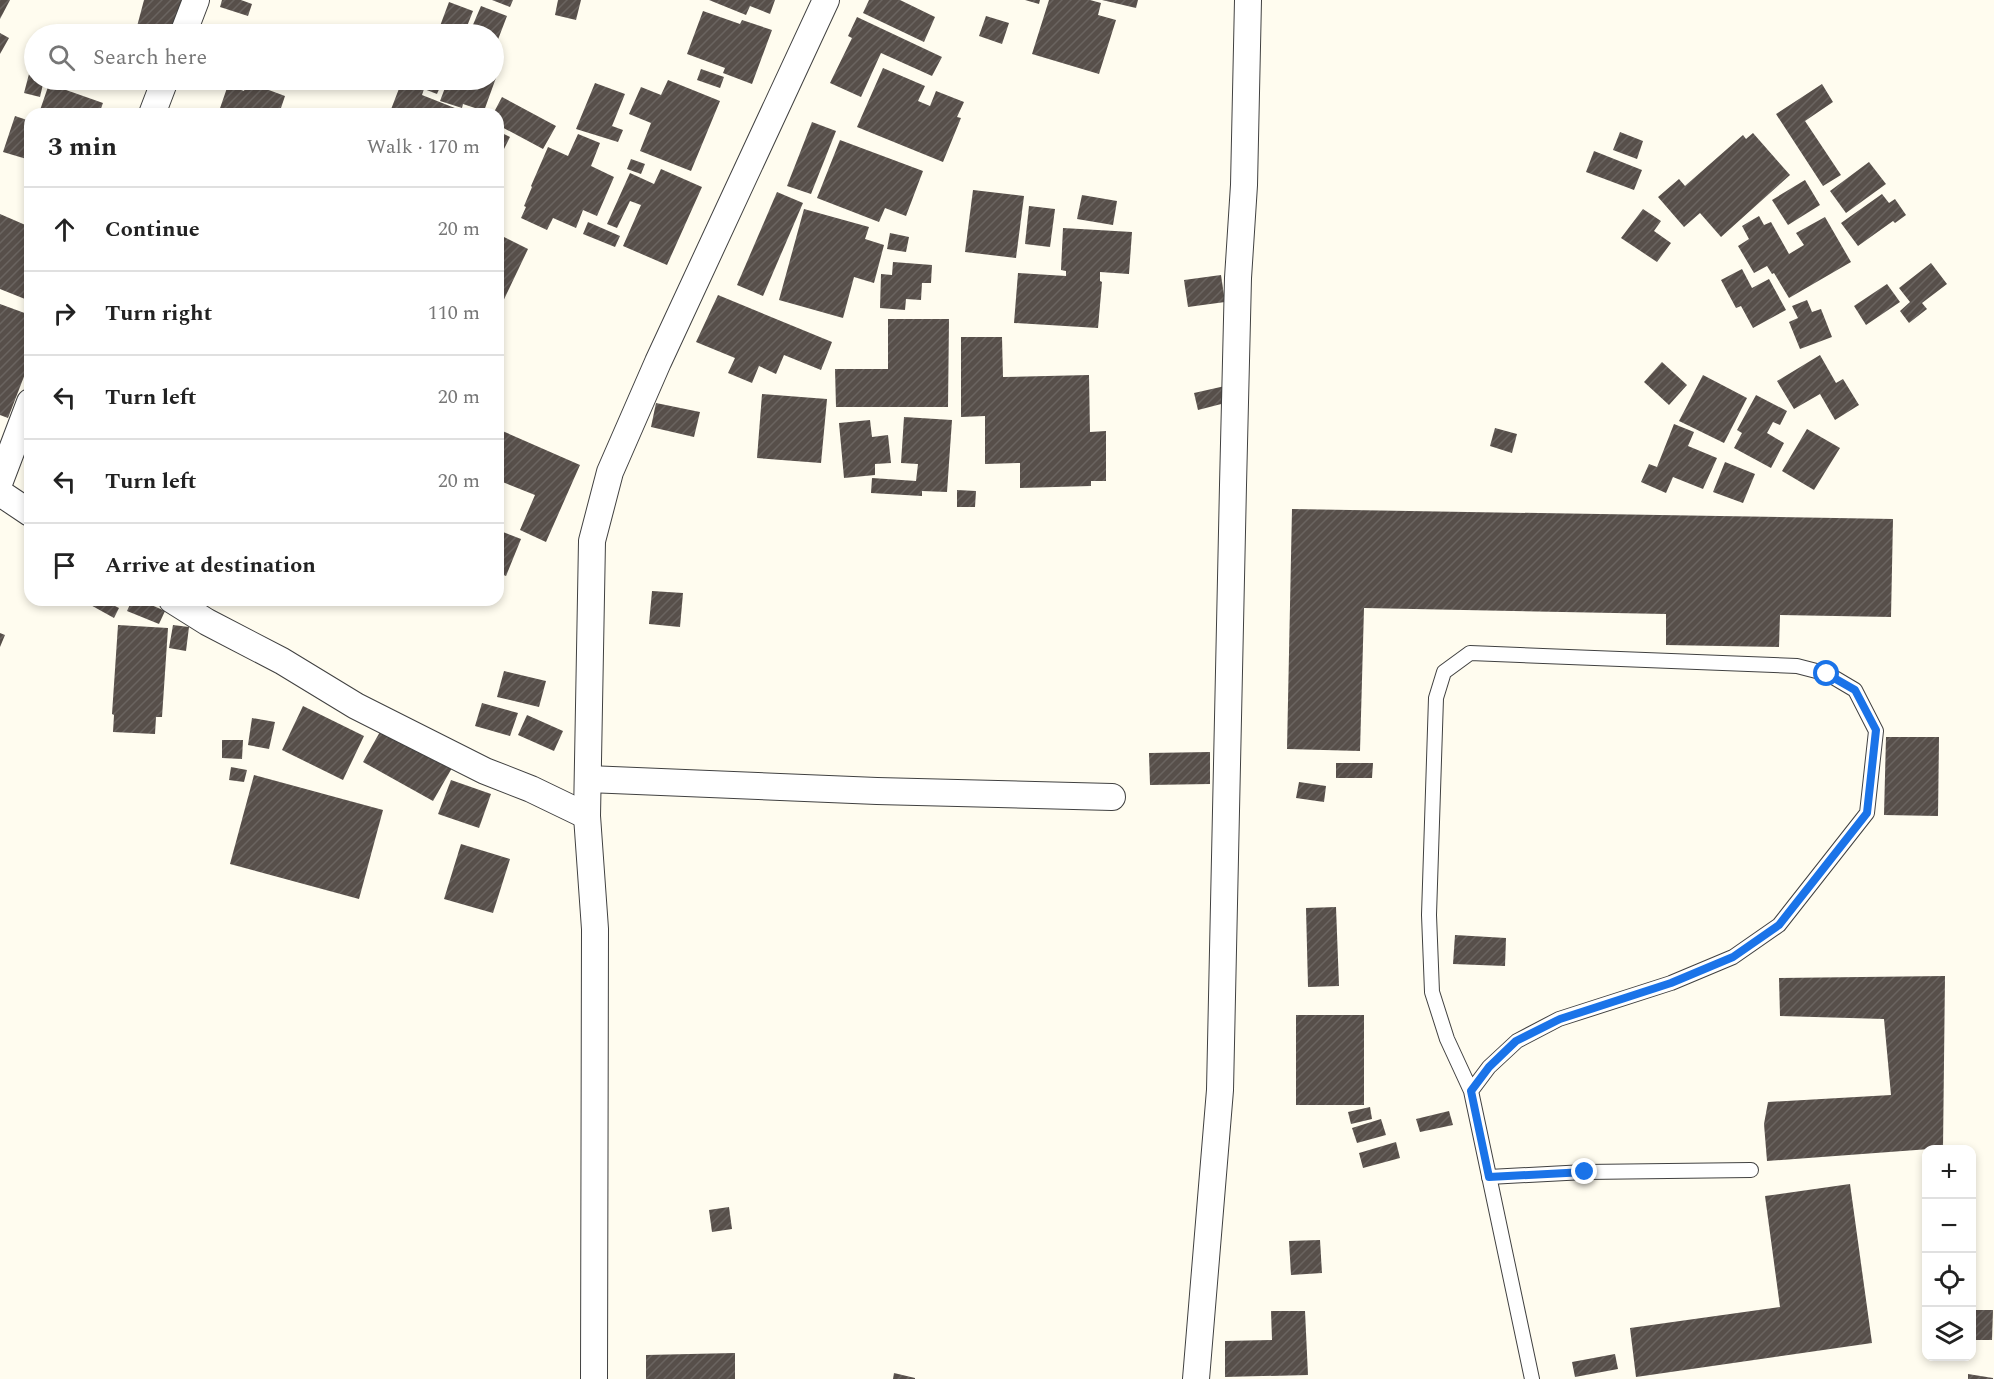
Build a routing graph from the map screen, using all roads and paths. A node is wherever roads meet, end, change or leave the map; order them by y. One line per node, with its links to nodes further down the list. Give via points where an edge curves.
1 (196, 0): 4 (street)
2 (826, 0): 12 (street, via 610,472 592,541)
3 (1248, 0): 19 (street, via 1233,464 1220,1090)
4 (187, 24)
5 (161, 90): 6 (street)
6 (154, 108)
7 (24, 418): 8 (street)
8 (0, 481)
9 (0, 493): 10 (street)
10 (24, 509)
11 (182, 606): 14 (street, via 356,706 485,771)
12 (588, 779): 13 (street); 14 (street)
13 (1112, 797)
14 (587, 816): 18 (street, via 595,929)
15 (1471, 1091): 15 (lane, via 1447,1039 1432,992 1429,915 1436,698 1444,672 1470,653 1797,666 1827,674 1855,690 1876,730 1867,813 1779,925 1733,957 1671,983 1560,1019 1516,1041); 17 (lane)
16 (1751, 1170): 17 (lane)
17 (1489, 1177): 20 (lane)
18 (594, 1379)
19 (1196, 1379)
20 (1532, 1379)

